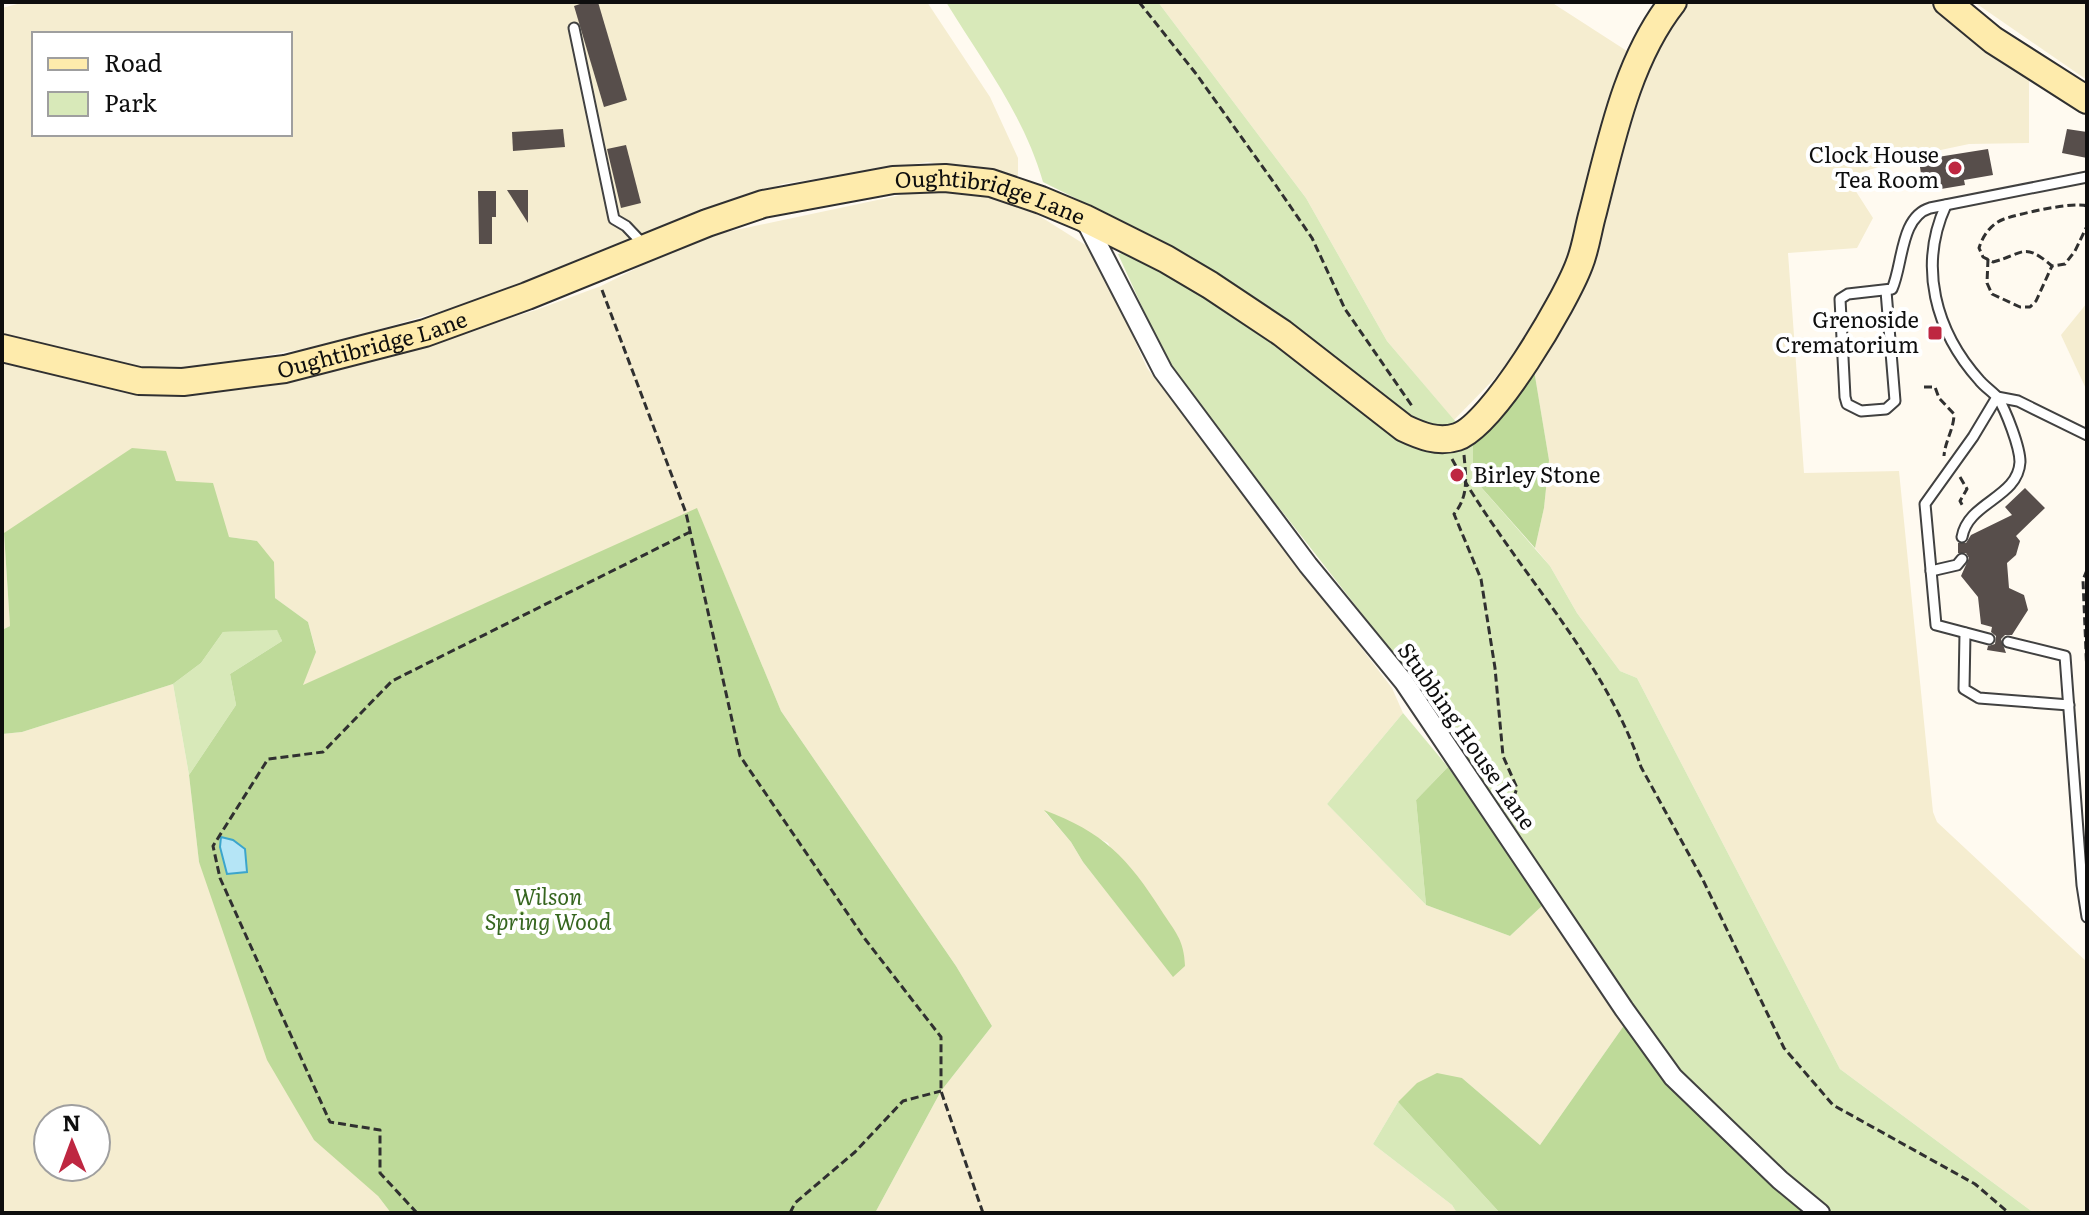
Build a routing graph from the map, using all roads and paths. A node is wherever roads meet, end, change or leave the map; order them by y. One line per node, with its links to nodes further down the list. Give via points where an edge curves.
1 (1139, 2): 18 (path, via 1312,238 1345,309)
2 (1947, 2): 5 (street, via 1993,40)
3 (1671, 4): 20 (street, via 1643,51 1623,105 1568,292 1489,411 1474,427)
4 (574, 28): 11 (lane, via 614,219)
5 (2087, 100)
6 (2087, 177): 7 (lane)
7 (1946, 205): 15 (lane, via 1915,217 1896,282); 17 (lane, via 1935,229 1934,292 1962,357)
8 (2087, 206): 12 (path, via 2003,219 1982,237 1979,248)
9 (1084, 218): 11 (street, Oughtibridge Lane, via 991,183 893,180 763,204); 20 (street, Oughtibridge Lane, via 1210,285 1282,333 1404,428 1427,438); 32 (street, Stubbing House Lane, via 1163,371 1308,565 1404,682)
10 (2087, 226): 13 (path, via 2065,264)
11 (646, 248): 14 (street, Oughtibridge Lane)
12 (1988, 259): 13 (path, via 2026,251); 13 (path, via 1992,294 2020,307 2036,301)
13 (2052, 266)
14 (595, 269): 16 (street, Oughtibridge Lane, via 425,333 237,377 139,381); 22 (path)
15 (1886, 291): 15 (lane, via 1895,401 1886,409 1861,411 1845,397 1838,305 1848,294)
16 (2, 348)
17 (1997, 397): 19 (lane, via 2018,401); 23 (lane, via 2020,464 2006,489 1967,520); 26 (lane, via 1925,504)
18 (1413, 407)
19 (2087, 435)
20 (1449, 437): 21 (path); 21 (path, via 1463,447)
21 (1467, 485): 32 (path, via 1454,514 1481,579 1503,756 1517,788 1510,810); 39 (path, via 1604,689 1784,1048 1833,1105 1975,1184)
22 (690, 532): 34 (path, via 740,756 865,939 941,1037); 35 (path, via 392,681 323,752 268,759 213,846 220,878 330,1122 380,1130 380,1173)
23 (1962, 537)
24 (1962, 559): 26 (lane)
25 (2087, 570): 30 (path)
26 (1931, 571): 27 (lane, via 1936,625)
27 (1965, 633): 28 (lane); 31 (lane, via 1964,689 1979,698)
28 (1989, 639)
29 (2008, 642): 31 (lane, via 2065,656)
30 (2087, 675)
31 (2069, 705): 33 (lane)
32 (1497, 817): 38 (street, Stubbing House Lane, via 1673,1077)
33 (2087, 917)
34 (941, 1091): 36 (path, via 903,1101); 37 (path)
35 (417, 1213)
36 (790, 1213)
37 (983, 1213)
38 (1820, 1213)
39 (2009, 1213)

